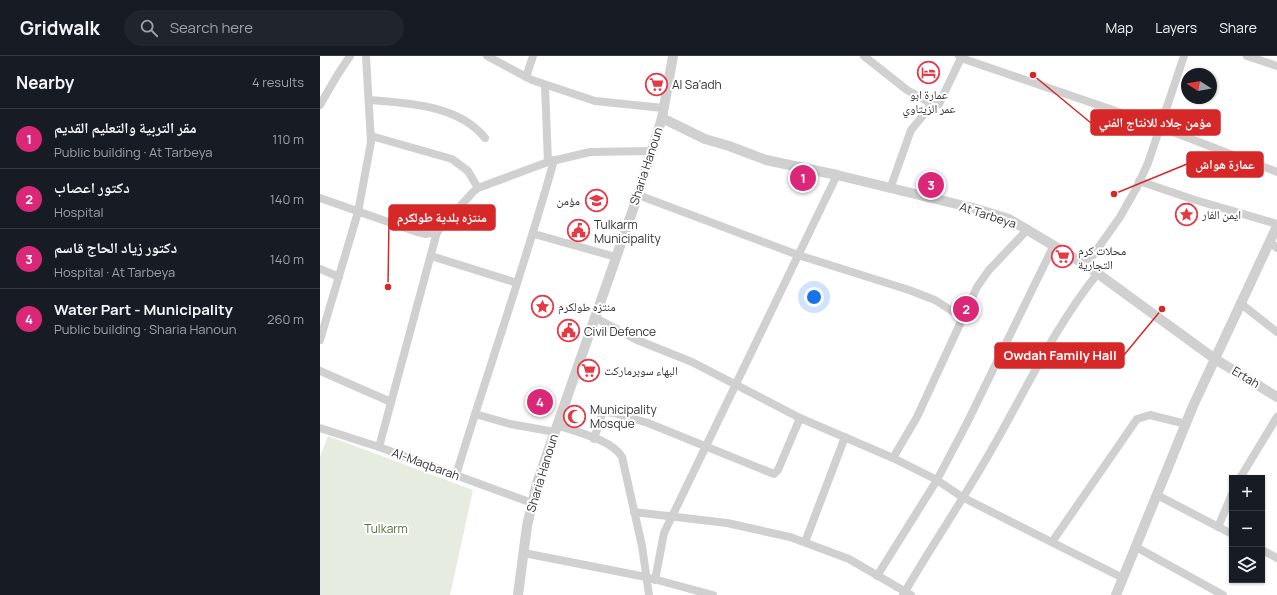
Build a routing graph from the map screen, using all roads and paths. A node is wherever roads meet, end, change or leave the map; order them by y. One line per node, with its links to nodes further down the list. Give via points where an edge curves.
1 (350, 56): 15 (street)
2 (366, 56): 13 (street)
3 (487, 56): 11 (street)
4 (533, 56): 11 (street)
5 (673, 56): 16 (street, Sharia Hanoun)
6 (864, 56): 14 (street, via 907,90)
7 (1184, 56): 17 (street)
8 (1247, 56): 10 (street)
9 (960, 57): 14 (street, via 939,104); 17 (street)
10 (1277, 66)
11 (526, 77): 12 (street)
12 (545, 86): 16 (street, via 595,101); 21 (street)
13 (369, 100): 18 (street); 19 (street, via 406,103 458,116 478,129)
14 (930, 104): 26 (street, via 911,130)
15 (320, 105)
16 (662, 113): 20 (street, Sharia Hanoun); 23 (street, At Tarbeya, via 705,139 766,160)
17 (1160, 126): 22 (street); 24 (street)
18 (371, 136): 25 (street, via 452,158 468,171); 29 (street)
19 (485, 138)
20 (651, 151): 21 (street, via 590,152); 27 (street, Sharia Hanoun)
21 (551, 161): 25 (street); 33 (street)
22 (1277, 172)
23 (837, 175): 26 (street, At Tarbeya); 36 (street)
24 (1140, 181): 30 (street); 39 (street, via 1120,217)
25 (478, 188): 32 (street)
26 (890, 189): 31 (street, At Tarbeya, via 973,208 1009,219)
27 (638, 195): 36 (street); 38 (street, Sharia Hanoun)
28 (320, 198): 29 (street)
29 (358, 212): 32 (street, via 421,234); 42 (street)
30 (1277, 225): 35 (street)
31 (1028, 229): 34 (street, At Tarbeya); 46 (street, via 983,278)
32 (437, 232): 37 (street)
33 (534, 234): 38 (street); 43 (street)
34 (1054, 245): 39 (street, At Tarbeya); 68 (street, via 967,423)
35 (1273, 245): 44 (street)
36 (798, 255): 46 (street, via 910,290 935,300); 52 (street)
37 (431, 256): 43 (street); 54 (street)
38 (616, 257): 45 (street, Sharia Hanoun)
39 (1086, 265): 41 (street, At Tarbeya)
40 (320, 270): 42 (street)
41 (1098, 273): 50 (street, At Tarbeya); 70 (street, via 1081,294)
42 (339, 277): 47 (street)
43 (518, 283): 55 (street)
44 (1240, 302): 48 (street); 50 (street)
45 (594, 317): 52 (street, via 636,340 692,362); 60 (street, Sharia Hanoun)
46 (963, 318): 65 (street, via 917,417)
47 (322, 330): 49 (street)
48 (1277, 332)
49 (320, 340)
50 (1215, 359): 53 (street, Ertah); 58 (street)
51 (320, 371): 54 (street)
52 (736, 386): 57 (street); 64 (street)
53 (1277, 397)
54 (391, 402): 63 (street)
55 (475, 414): 60 (street, via 510,424); 66 (street)
56 (1277, 417): 67 (street)
57 (800, 418): 61 (street); 64 (street, via 776,473)
58 (1186, 424): 69 (street); 78 (street, via 1150,415 1137,419)
59 (320, 428): 63 (street, Al-Maqbarah)
60 (556, 429): 62 (street); 72 (street, Sharia Hanoun)
61 (845, 437): 65 (street); 77 (street)
62 (594, 439): 64 (street, via 601,416 608,412 648,423); 73 (street, via 612,446 622,457)
63 (379, 446): 66 (street, Al-Maqbarah)
64 (706, 446): 74 (street)
65 (893, 458): 68 (street)
66 (456, 475): 72 (street, Al-Maqbarah)
67 (1242, 475)
68 (936, 480): 70 (street); 83 (street)
69 (1157, 495): 75 (street); 79 (street)
70 (962, 497): 78 (street); 87 (street)
71 (1229, 501): 75 (street)
72 (532, 503): 81 (street, Sharia Hanoun, via 526,526)
73 (634, 512): 74 (street); 84 (street)
74 (672, 516): 77 (street, via 727,523); 86 (street, via 663,538)
75 (1218, 527): 76 (street)
76 (1229, 532)
77 (805, 542): 83 (street, via 849,559)
78 (1052, 542): 85 (street)
79 (1136, 547): 85 (street); 92 (street)
80 (1265, 552): 82 (street)
81 (524, 553): 84 (street); 88 (street, Sharia Hanoun)
82 (1277, 558)
83 (877, 576): 87 (street)
84 (646, 577): 86 (street); 89 (street)
85 (1123, 578): 91 (street)
86 (655, 580): 90 (street)
87 (906, 594)
88 (518, 595)
89 (649, 595)
90 (713, 595)
91 (1116, 595)
92 (1223, 595)

